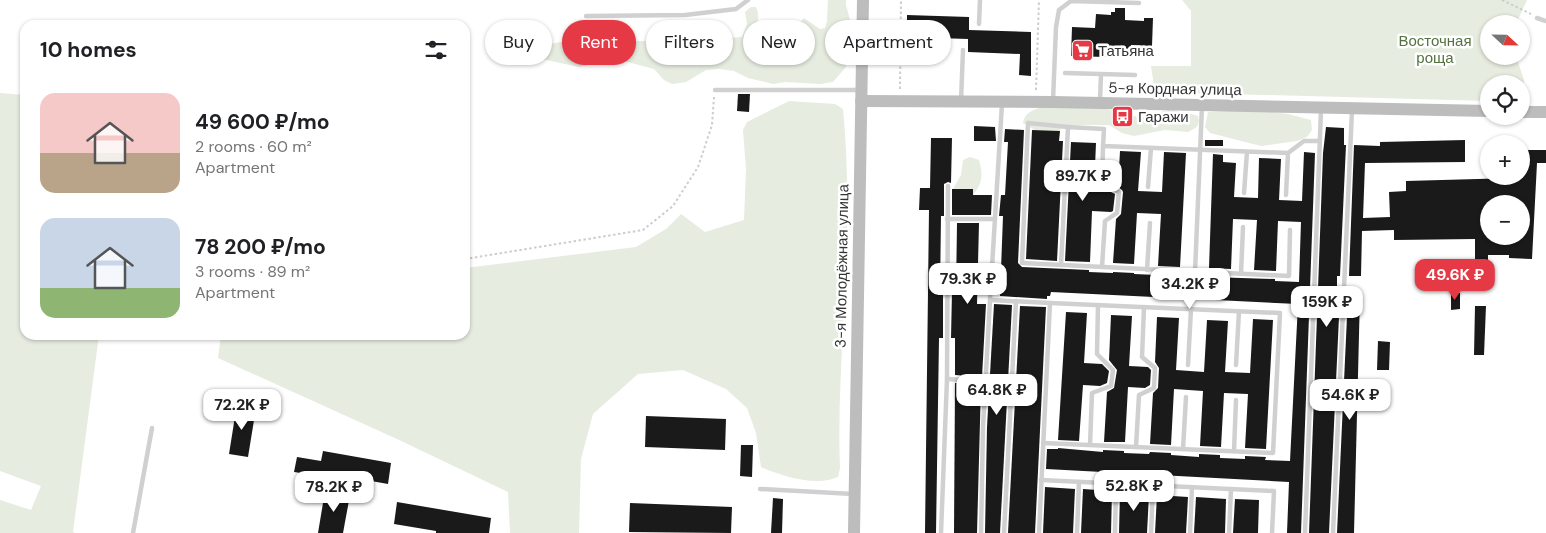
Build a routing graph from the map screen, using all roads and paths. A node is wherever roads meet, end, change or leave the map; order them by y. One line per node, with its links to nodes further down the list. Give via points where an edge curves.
1 (748, 0): 8 (lane, via 736,9 684,15)
2 (863, 0): 17 (main road, 3-я Молодёжная улица)
3 (901, 0): 18 (path)
4 (980, 0): 11 (lane)
5 (1039, 0): 21 (path)
6 (1502, 0): 9 (path)
7 (1139, 3): 22 (lane, via 1071,1 1059,10)
8 (586, 16)
9 (1537, 18): 10 (lane)
10 (1546, 21)
11 (979, 24)
12 (962, 50): 19 (lane)
13 (1065, 73): 14 (lane)
14 (1101, 74): 15 (lane); 23 (lane)
15 (1135, 75)
16 (715, 90): 17 (lane); 46 (path, via 712,125 698,168 673,206 644,230)
17 (861, 96): 18 (main road, 5-я Кордная улица); 78 (main road, 3-я Молодёжная улица)
18 (900, 102): 19 (main road, 5-я Кордная улица)
19 (961, 102): 20 (main road, 5-я Кордная улица)
20 (1002, 102): 21 (main road, 5-я Кордная улица); 42 (lane)
21 (1035, 102): 22 (main road, 5-я Кордная улица)
22 (1053, 102): 23 (main road, 5-я Кордная улица)
23 (1100, 103): 24 (main road, 5-я Кордная улица)
24 (1202, 106): 25 (main road, 5-я Кордная улица); 34 (lane)
25 (1321, 108): 26 (main road, 5-я Кордная улица); 31 (lane)
26 (1352, 109): 27 (main road, 5-я Кордная улица); 92 (lane)
27 (1480, 111)
28 (1530, 112): 29 (main road)
29 (1546, 112)
30 (1068, 127): 32 (lane, via 1104,129); 47 (lane); 47 (lane, via 1028,123 1022,263)
31 (1320, 141): 36 (lane, via 1304,141); 91 (lane)
32 (1104, 146): 33 (lane); 48 (lane, via 1102,183 1119,192 1118,213 1105,221)
33 (1151, 148): 34 (lane); 38 (lane)
34 (1200, 150): 35 (lane); 50 (lane)
35 (1247, 152): 36 (lane); 39 (lane)
36 (1288, 153): 40 (lane)
37 (948, 186): 41 (lane)
38 (1148, 187)
39 (1244, 193)
40 (1286, 196)
41 (947, 219): 42 (lane); 61 (lane)
42 (995, 219): 52 (lane)
43 (1150, 223): 49 (lane)
44 (1243, 227): 51 (lane)
45 (1290, 230): 51 (lane, via 1288,276)
46 (470, 258)
47 (1061, 265): 48 (lane)
48 (1102, 267): 49 (lane)
49 (1147, 270): 50 (lane)
50 (1195, 272): 51 (lane)
51 (1241, 274)
52 (990, 300): 53 (lane); 62 (lane)
53 (1016, 301): 54 (lane); 83 (lane)
54 (1050, 303): 55 (lane); 66 (lane)
55 (1098, 305): 56 (lane); 67 (lane, via 1097,354 1113,370 1111,386 1092,393)
56 (1144, 307): 57 (lane); 68 (lane, via 1142,357 1155,368 1154,388 1139,395)
57 (1191, 309): 58 (lane); 59 (lane)
58 (1239, 311): 60 (lane); 70 (lane, via 1280,313 1273,453)
59 (1188, 365)
60 (1236, 365)
61 (947, 379): 62 (lane); 81 (lane)
62 (985, 381): 82 (lane)
63 (1186, 397): 69 (lane)
64 (1236, 400): 70 (lane)
65 (152, 428): 79 (lane)
66 (1043, 443): 67 (lane); 71 (lane)
67 (1090, 445): 68 (lane)
68 (1136, 447): 69 (lane)
69 (1183, 449): 70 (lane)
70 (1234, 451)
71 (1041, 480): 72 (lane); 84 (lane)
72 (1079, 482): 73 (lane); 85 (lane)
73 (1116, 484): 74 (lane); 86 (lane)
74 (1153, 486): 75 (lane); 87 (lane)
75 (1192, 487): 77 (lane); 88 (lane)
76 (760, 489): 78 (lane)
77 (1231, 489): 89 (lane); 90 (lane, via 1274,491)
78 (855, 494): 80 (main road, 3-я Молодёжная улица)
79 (134, 533)
80 (854, 533)
81 (941, 533)
82 (981, 533)
83 (1004, 533)
84 (1039, 533)
85 (1077, 533)
86 (1115, 533)
87 (1151, 533)
88 (1190, 533)
89 (1229, 533)
90 (1272, 533)
91 (1305, 533)
92 (1333, 533)

